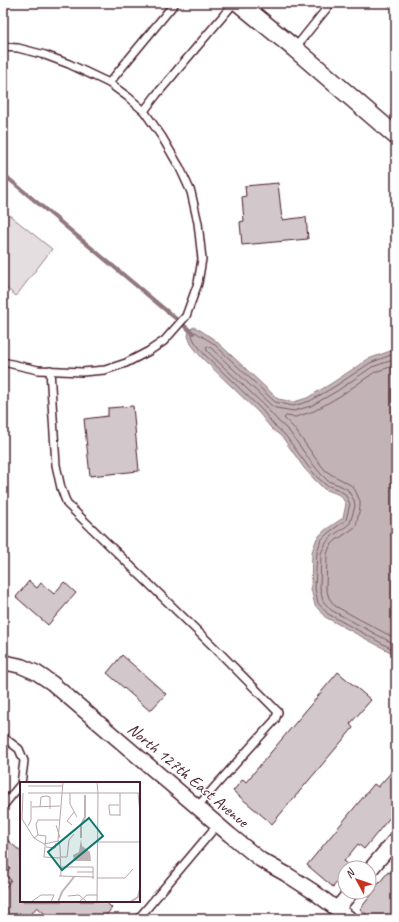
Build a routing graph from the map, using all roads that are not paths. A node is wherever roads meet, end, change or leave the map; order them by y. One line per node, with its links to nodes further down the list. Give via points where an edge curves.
1 (175, 3): 7 (lane)
2 (234, 3): 8 (lane)
3 (240, 3): 6 (street)
4 (331, 3): 6 (lane)
5 (3, 47): 7 (lane, via 18,48 69,64)
6 (294, 48): 9 (street)
7 (109, 83): 8 (lane)
8 (144, 111): 11 (lane, via 180,168 191,192 202,259 198,283 186,316 164,340 149,351 105,370)
9 (396, 136)
10 (3, 362): 11 (lane, via 38,370)
11 (50, 370): 17 (lane, via 56,465 67,504 278,712 275,720)
12 (3, 662): 17 (street, North 127th East Avenue, via 21,666 52,683)
13 (3, 737): 14 (lane, via 19,749 24,761)
14 (21, 782)
15 (20, 785): 16 (lane)
16 (3, 806)
17 (198, 806): 18 (street, North 127th East Avenue)
18 (218, 824): 22 (street, North 127th East Avenue, via 261,860); 23 (lane)
19 (396, 839): 20 (street)
20 (377, 861)
21 (344, 900): 22 (street)
22 (336, 909): 24 (street, North 127th East Avenue)
23 (138, 919)
24 (350, 919)

